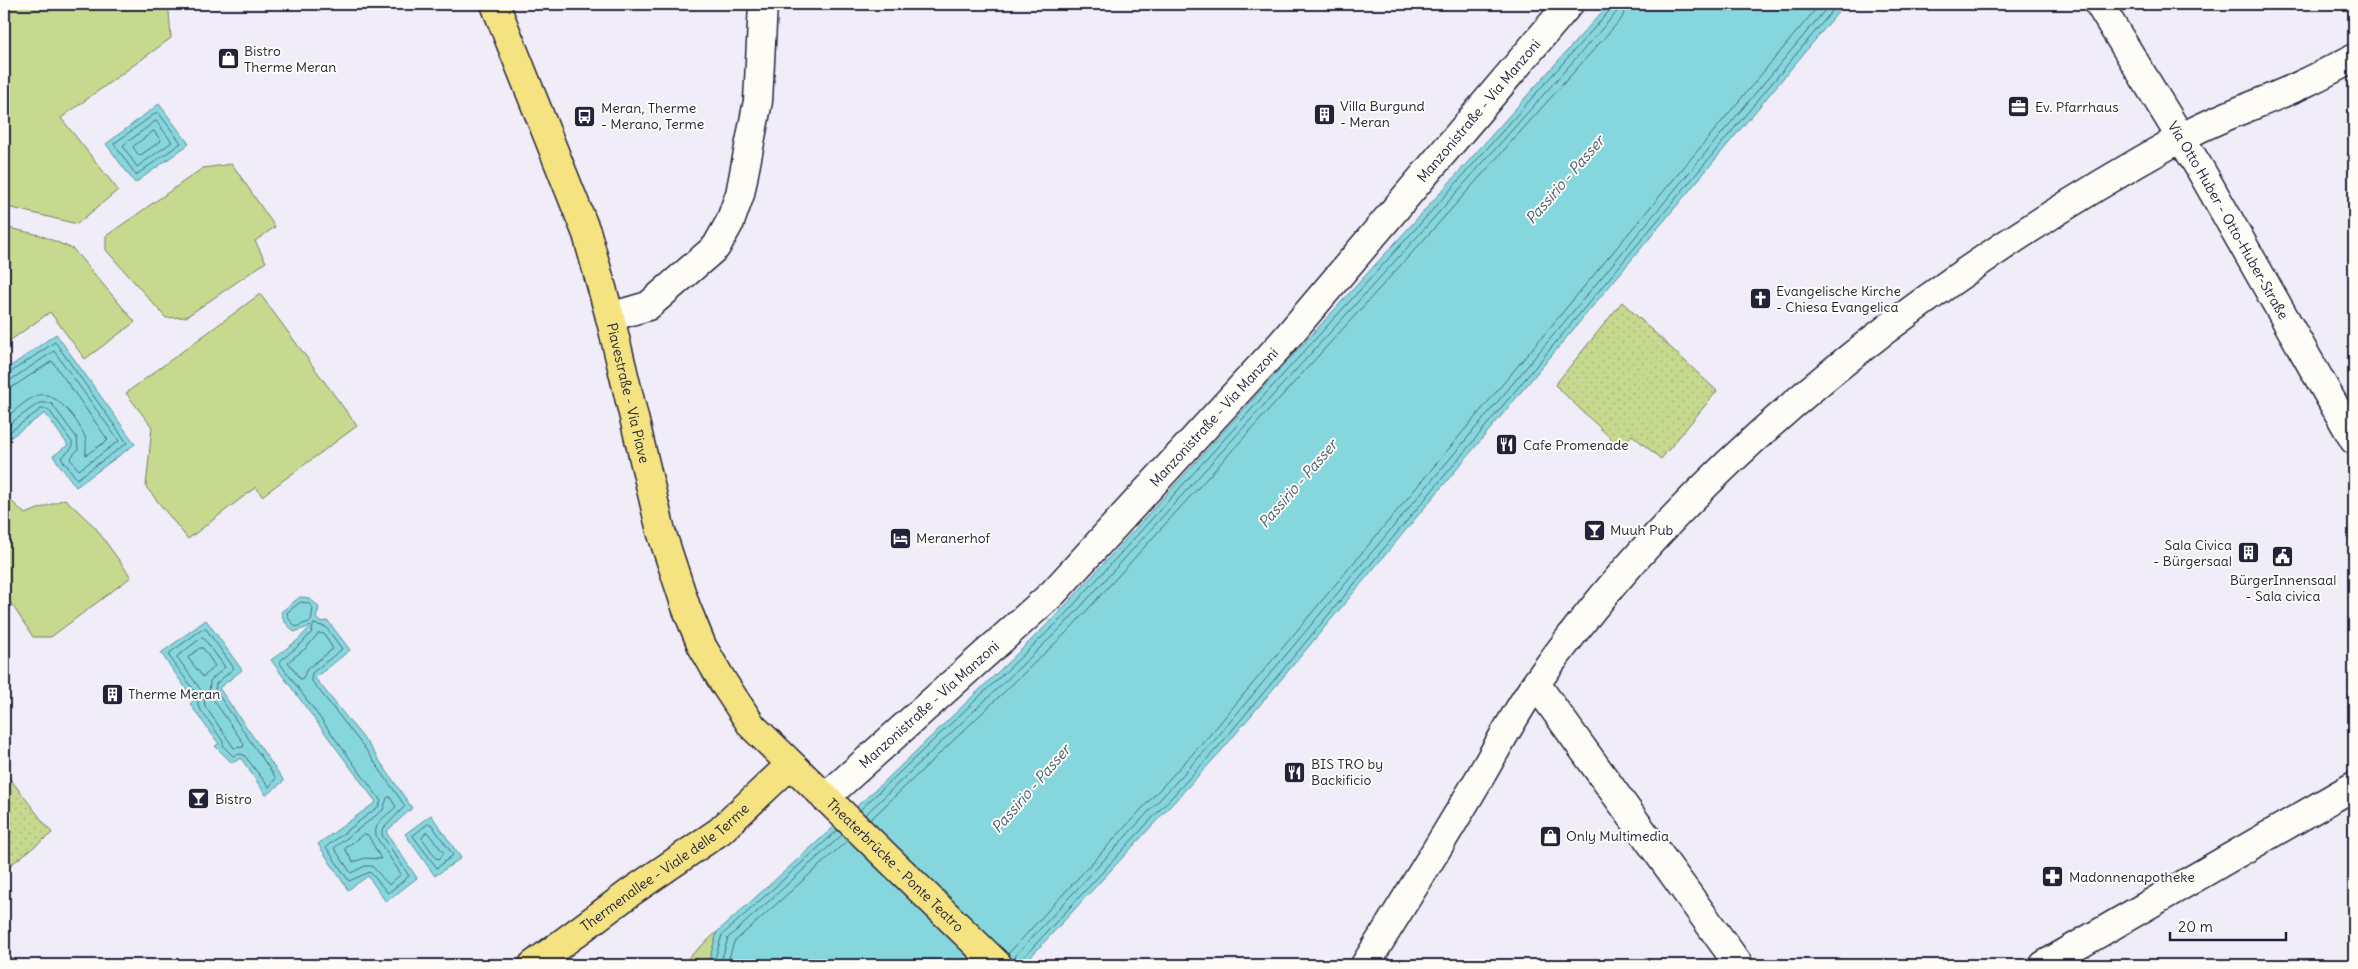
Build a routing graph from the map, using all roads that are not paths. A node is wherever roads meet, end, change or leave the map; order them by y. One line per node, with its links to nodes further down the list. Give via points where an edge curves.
1 (495, 4): 7 (main road, Piavestraße - Via Piave, via 587,234)
2 (763, 4): 7 (street, via 758,101 740,194 730,222 716,248 648,306)
3 (1569, 4): 12 (street, Manzonistraße - Via Manzoni, via 1282,343 1053,593)
4 (2099, 4): 6 (street, Via Otto Huber - Otto-Huber-Straße)
5 (2354, 58): 6 (street, via 2305,84)
6 (2181, 138): 8 (street, Via Otto Huber - Otto-Huber-Straße); 9 (street, via 2054,213 1909,311 1756,435 1684,506 1616,581)
7 (610, 317): 10 (main road, Piavestraße - Via Piave, via 661,531 686,608 702,646 730,696 752,726)
8 (2354, 440)
9 (1536, 684): 15 (street); 16 (street)
10 (790, 765): 12 (main road, Theaterbrücke - Ponte Teatro); 13 (main road, Thermenallee - Viale delle Terme, via 720,831)
11 (2354, 786): 17 (street)
12 (832, 804): 14 (main road, Theaterbrücke - Ponte Teatro)
13 (533, 965)
14 (998, 965)
15 (1364, 965)
16 (1739, 965)
17 (2044, 965)

